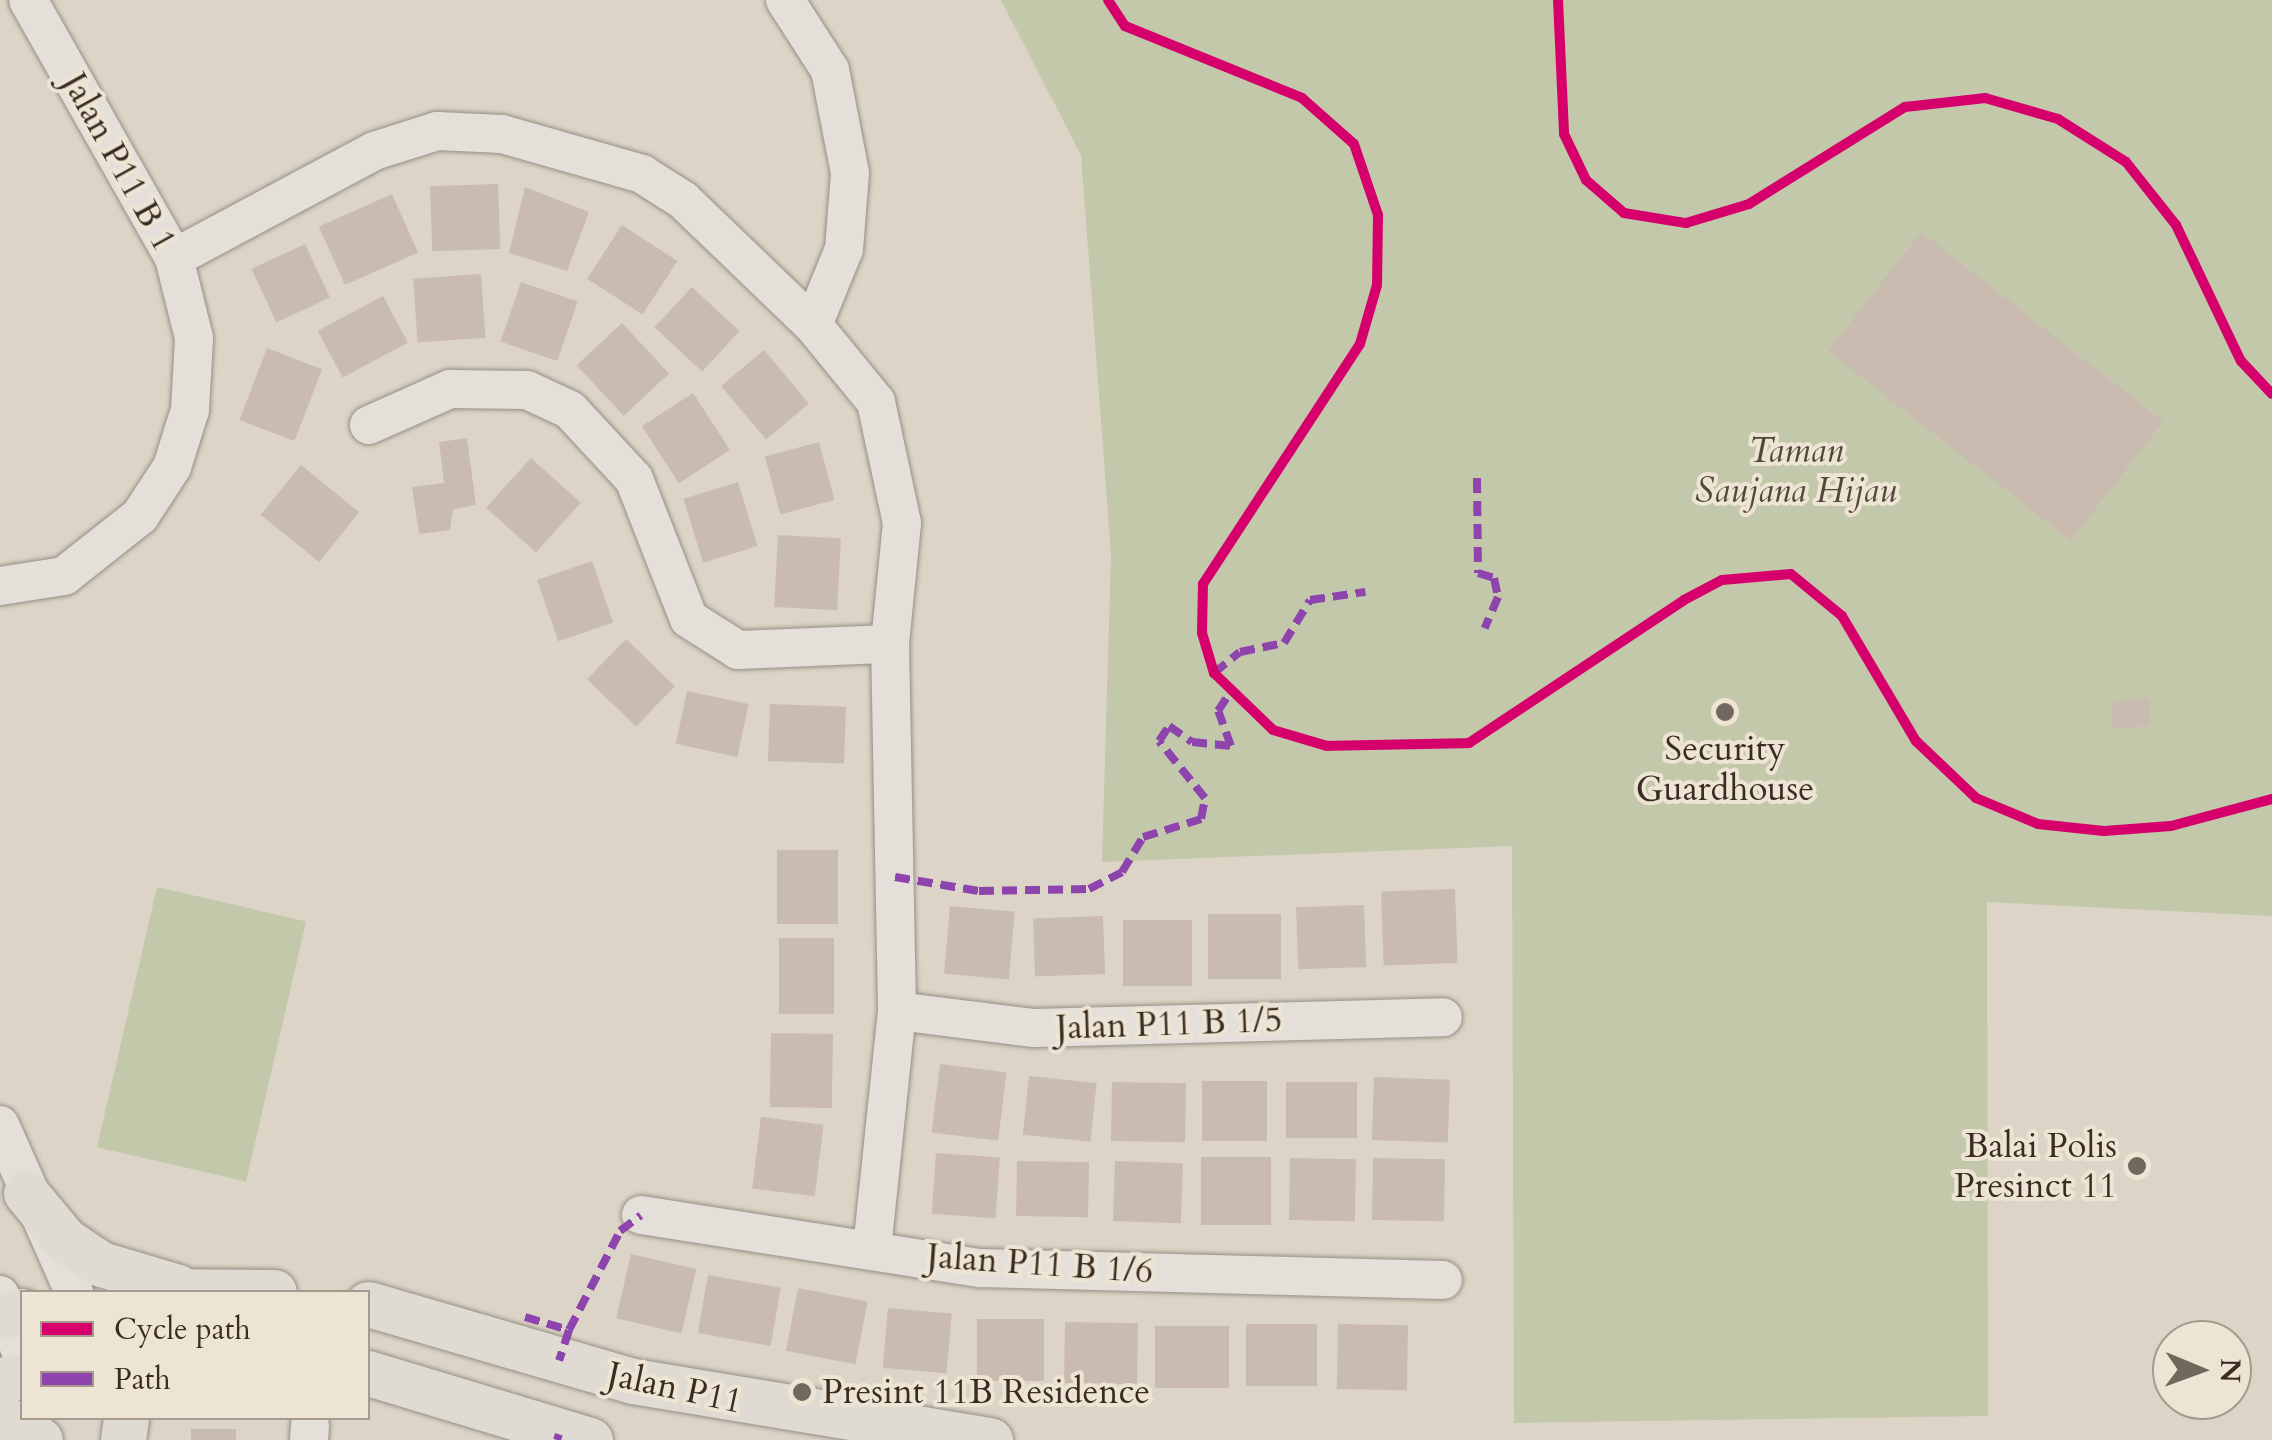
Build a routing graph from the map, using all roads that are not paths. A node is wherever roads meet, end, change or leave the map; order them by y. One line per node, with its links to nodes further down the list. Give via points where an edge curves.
1 (28, 0): 3 (street, Jalan P11 B 1)
2 (785, 0): 4 (street, via 830,70 850,173 844,249)
3 (174, 258): 4 (street, via 374,150 438,131 502,134 642,174 683,200); 6 (street, Jalan P11 B 1, via 194,338 190,410 172,467 140,516 98,554 64,576)
4 (813, 325): 7 (street, via 876,402 896,461 902,524)
5 (369, 425): 7 (street, via 450,389 527,390 570,410 634,480 689,619 738,650)
6 (0, 586)
7 (890, 644): 8 (street)
8 (897, 1011): 9 (street, Jalan P11 B 1/5, via 1034,1028); 13 (street)
9 (1442, 1017)
10 (0, 1124): 11 (street)
11 (26, 1193): 15 (street); 16 (main road, via 65,1240)
12 (640, 1215): 13 (street, Jalan P11 B 1/6)
13 (872, 1248): 14 (street, Jalan P11 B 1/6, via 981,1268)
14 (1443, 1280)
15 (73, 1290)
16 (156, 1290)
17 (370, 1305): 22 (main road, Jalan P11, via 633,1381)
18 (370, 1374): 21 (main road, Jalan P11)
19 (0, 1415): 20 (main road)
20 (40, 1440)
21 (590, 1440)
22 (990, 1440)

